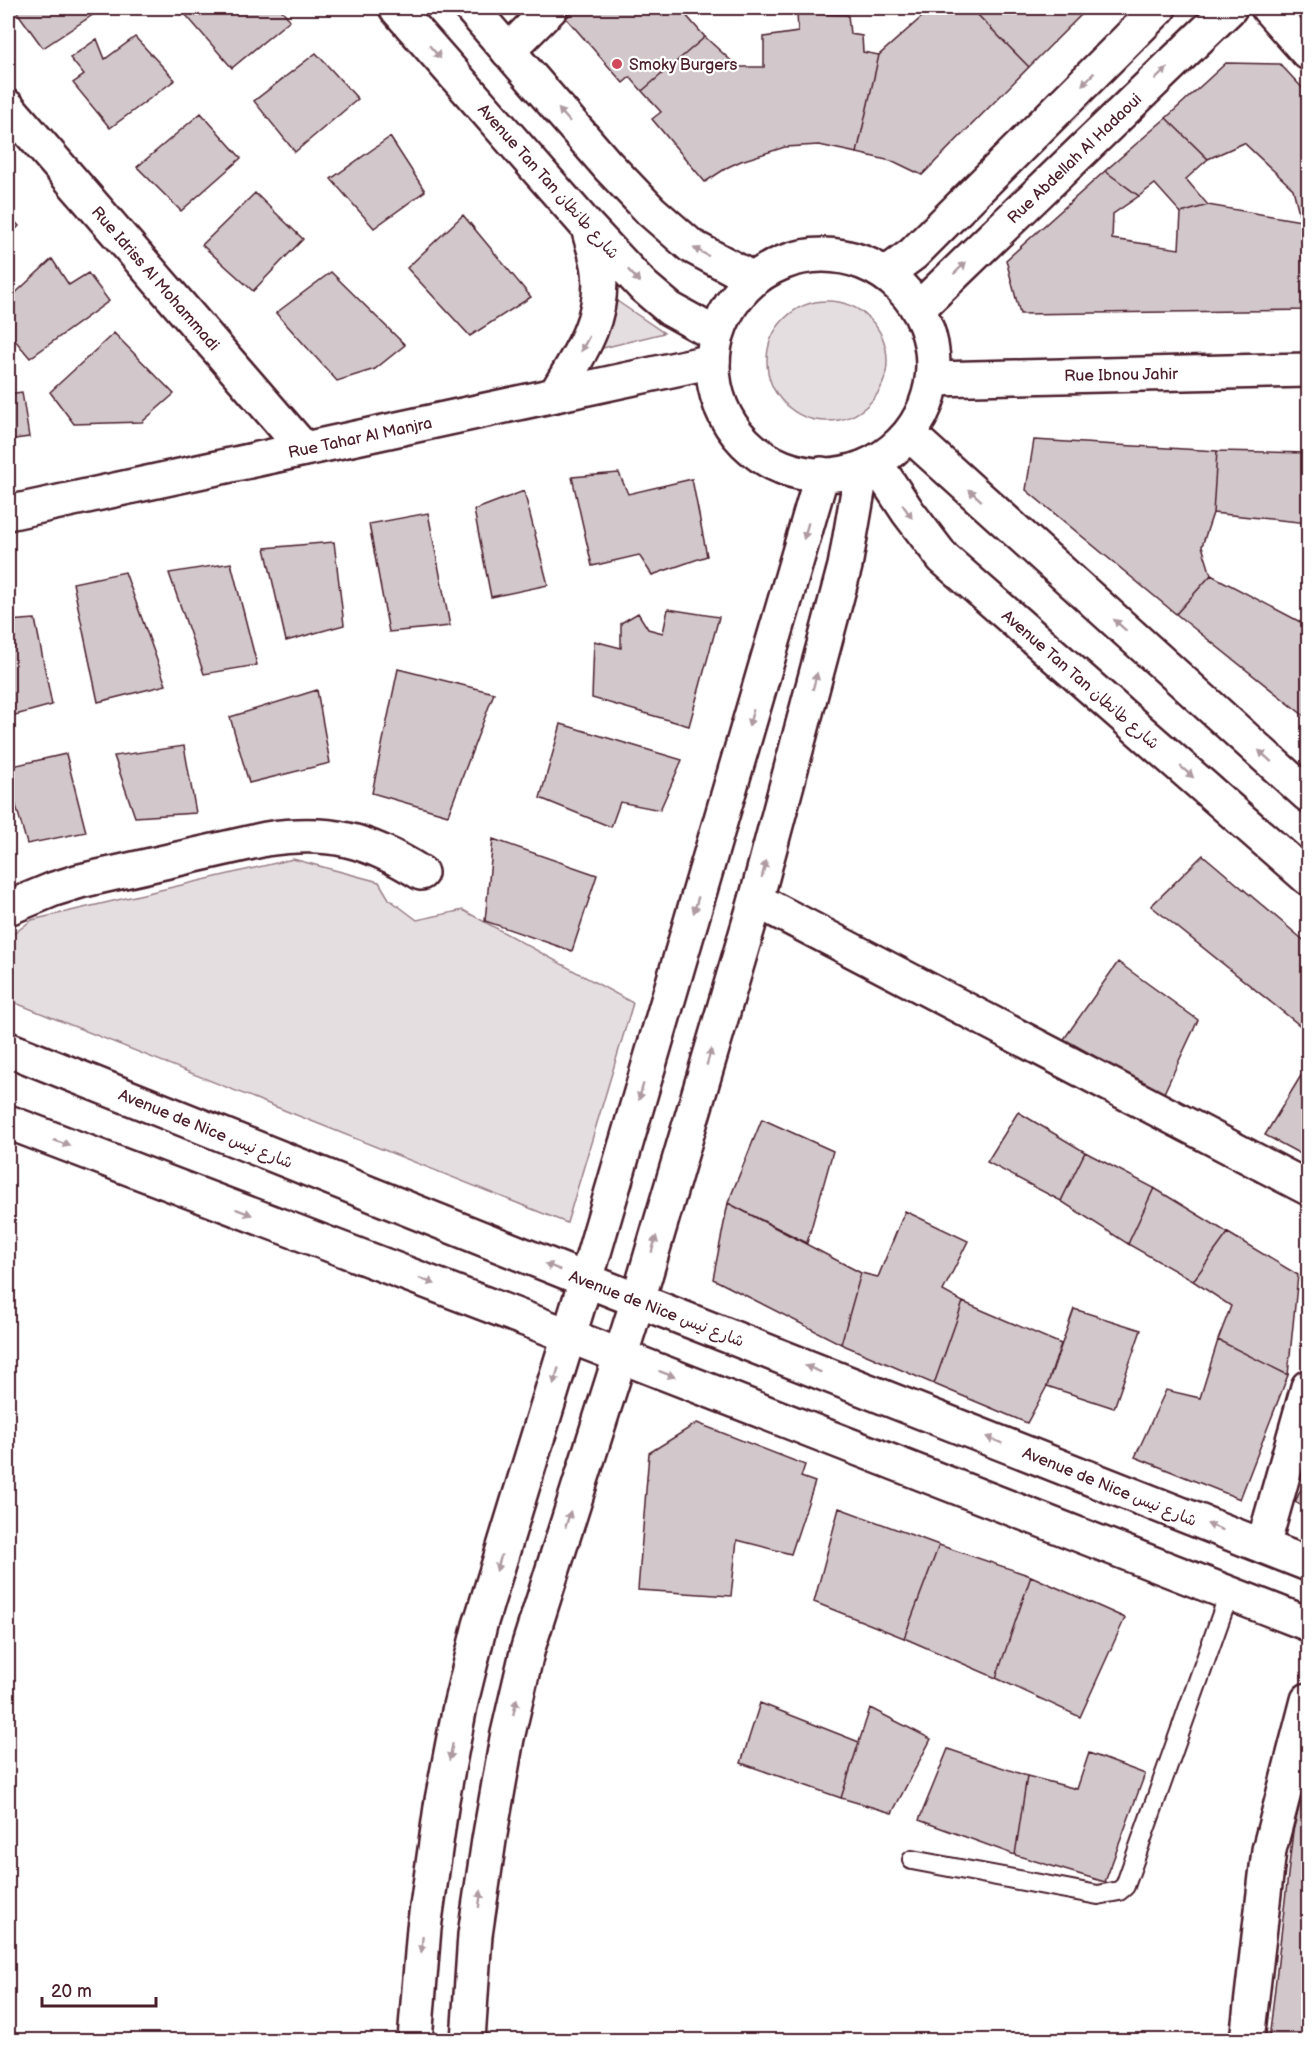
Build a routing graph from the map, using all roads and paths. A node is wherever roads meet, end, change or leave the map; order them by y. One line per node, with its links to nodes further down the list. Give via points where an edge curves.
1 (396, 8): 10 (street, Avenue Tan Tan شارع طانطان, one-way to 10)
2 (471, 8): 7 (street)
3 (551, 8): 7 (street)
4 (1160, 8): 11 (street, one-way to 11, via 913,254)
5 (1230, 8): 13 (street, Rue Abdellah Al Hadaoui, one-way to 5)
6 (1268, 8): 8 (street)
7 (508, 51): 12 (street, one-way to 7, via 691,246 651,211)
8 (1308, 53)
9 (8, 107): 19 (street, Rue Idriss Al Mohammadi)
10 (587, 226): 14 (street, Avenue Tan Tan شارع طانطان, one-way to 14, via 644,286); 17 (street, one-way to 17, via 599,270 597,314 590,336)
11 (886, 274): 12 (street, via 842,256 819,254 773,266); 13 (street, via 904,289)
12 (753, 279): 14 (street, via 725,314)
13 (918, 309): 16 (street, via 931,342)
14 (715, 348): 17 (street, Rue Tahar Al Manjra); 21 (street, via 714,382 720,404 744,441 779,466)
15 (1308, 370): 16 (street, Rue Ibnou Jahir)
16 (933, 379): 18 (street, via 920,418)
17 (555, 395): 19 (street, Rue Tahar Al Manjra)
18 (909, 434): 20 (street, via 893,450); 23 (street, one-way to 18)
19 (304, 449): 22 (street, Rue Tahar Al Manjra)
20 (868, 465): 21 (street); 25 (street, Avenue Tan Tan شارع طانطان, one-way to 25, via 943,558); 26 (street, one-way to 20)
21 (822, 474): 31 (street, one-way to 31)
22 (8, 513)
23 (1308, 795)
24 (421, 873): 27 (street, via 392,855 361,843 291,836 80,881)
25 (1308, 878)
26 (756, 900): 30 (street); 32 (street, one-way to 26)
27 (8, 909)
28 (8, 1049): 31 (street, Avenue de Nice شارع نيس, one-way to 28)
29 (8, 1122): 33 (street, one-way to 33)
30 (1308, 1188)
31 (586, 1280): 32 (street, Avenue de Nice شارع نيس); 33 (street)
32 (638, 1300): 34 (street); 36 (street, Avenue de Nice شارع نيس, one-way to 32)
33 (569, 1336): 34 (street); 42 (street, one-way to 42, via 480,1625 460,1706 424,1928)
34 (620, 1356): 38 (street, one-way to 38); 43 (street, one-way to 34, via 475,1935 507,1738 528,1648)
35 (1308, 1387): 36 (street)
36 (1263, 1546): 37 (street, Avenue de Nice شارع نيس)
37 (1308, 1564)
38 (1229, 1594): 39 (street); 41 (lane, via 1125,1886 1098,1895)
39 (1308, 1624)
40 (1308, 1700): 44 (street, via 1269,1850)
41 (912, 1860)
42 (415, 2040)
43 (468, 2040)
44 (1247, 2040)

